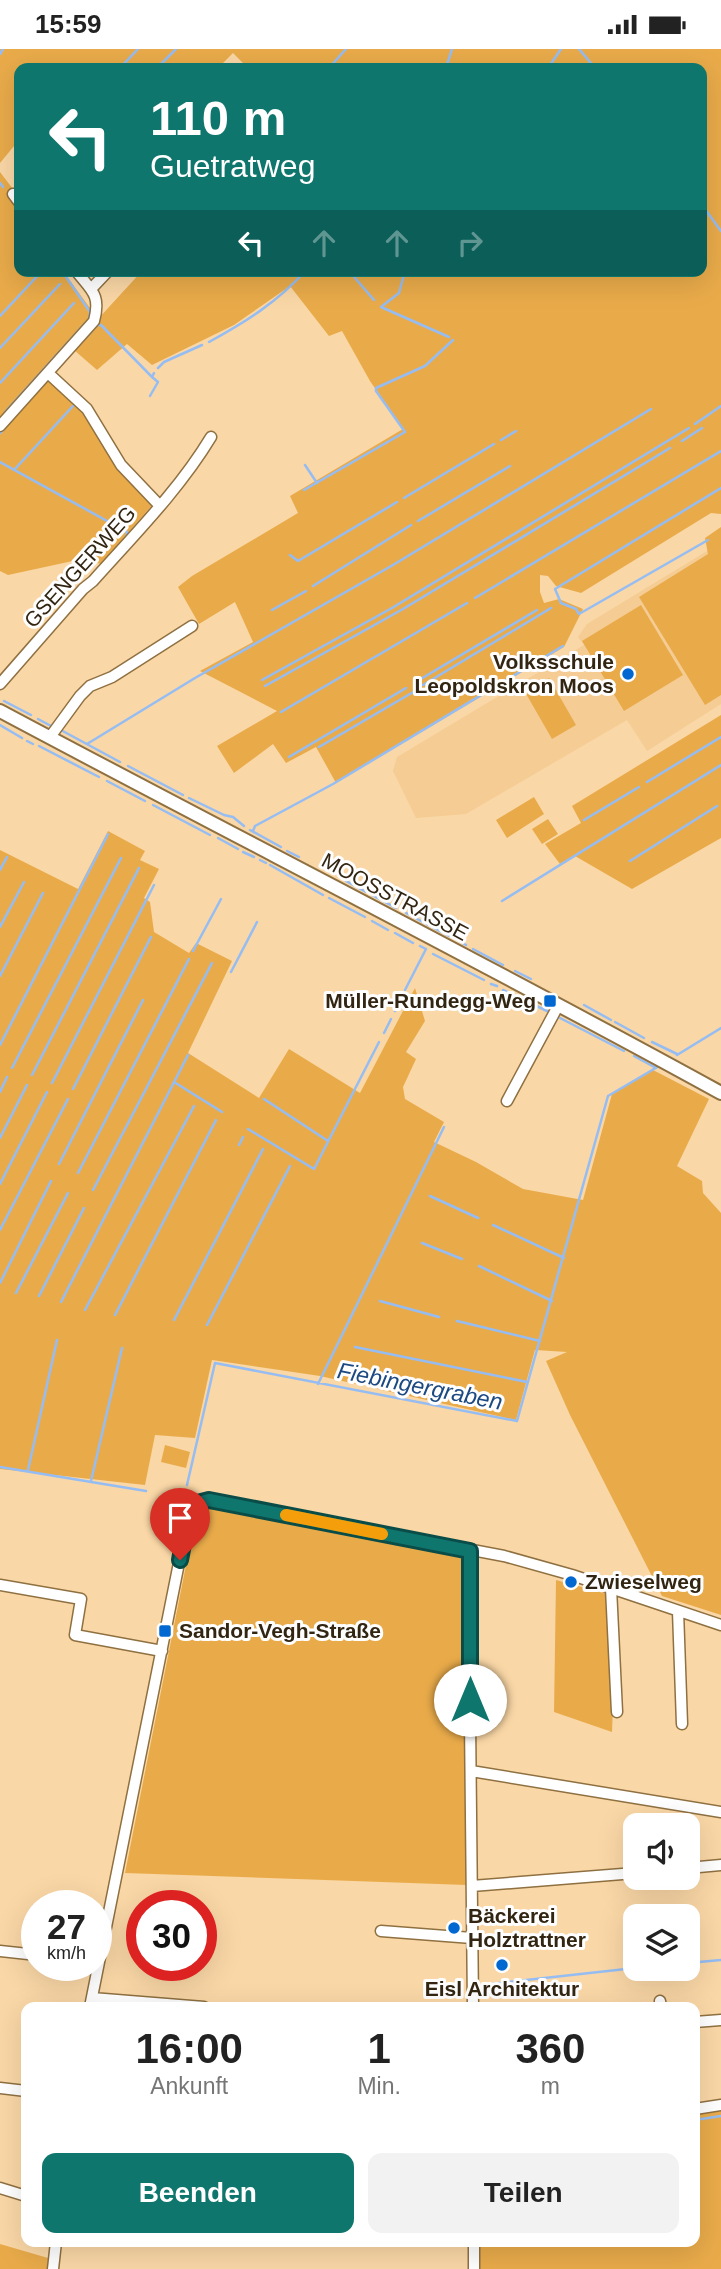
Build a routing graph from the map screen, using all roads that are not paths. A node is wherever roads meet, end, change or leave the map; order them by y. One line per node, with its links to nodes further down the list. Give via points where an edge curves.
1 (81, 277): 3 (street)
2 (102, 277): 3 (street)
3 (91, 289): 4 (street, via 98,305 94,321)
4 (48, 373): 5 (street); 7 (street, GSENGERWEG, via 88,409 121,465)
5 (0, 426)
6 (211, 437): 7 (street, GSENGERWEG)
7 (160, 506): 9 (street, GSENGERWEG)
8 (192, 627): 11 (street, via 90,686)
9 (0, 684)
10 (0, 711): 11 (street, MOOSSTRASSE)
11 (50, 737): 12 (street, MOOSSTRASSE)
12 (558, 1006): 13 (street, MOOSSTRASSE); 14 (street)
13 (721, 1093)
14 (507, 1101)
15 (470, 1551): 17 (street, via 519,1560); 20 (street, via 209,1500 194,1504); 23 (street)
16 (0, 1585): 20 (street, via 81,1599 75,1635)
17 (611, 1588): 18 (street); 21 (street)
18 (678, 1611): 19 (street); 22 (street)
19 (721, 1625)
20 (162, 1651): 29 (street)
21 (617, 1712)
22 (682, 1724)
23 (471, 1771): 24 (street); 28 (street)
24 (721, 1812)
25 (721, 1865): 26 (street)
26 (700, 1867)
27 (623, 1874): 28 (street)
28 (472, 1886): 31 (street)
29 (112, 1895)
30 (381, 1931): 31 (street)
31 (472, 1938): 36 (street)
32 (0, 1951): 33 (street)
33 (21, 1953)
34 (95, 1981): 35 (street)
35 (91, 2002)
36 (473, 2002)
37 (721, 2020): 38 (street)
38 (700, 2022)
39 (0, 2088): 40 (street)
40 (21, 2090)
41 (721, 2105): 42 (street)
42 (700, 2108)
43 (0, 2188): 44 (street)
44 (21, 2194)
45 (56, 2247): 47 (street)
46 (474, 2247): 48 (street)
47 (53, 2269)
48 (474, 2269)

